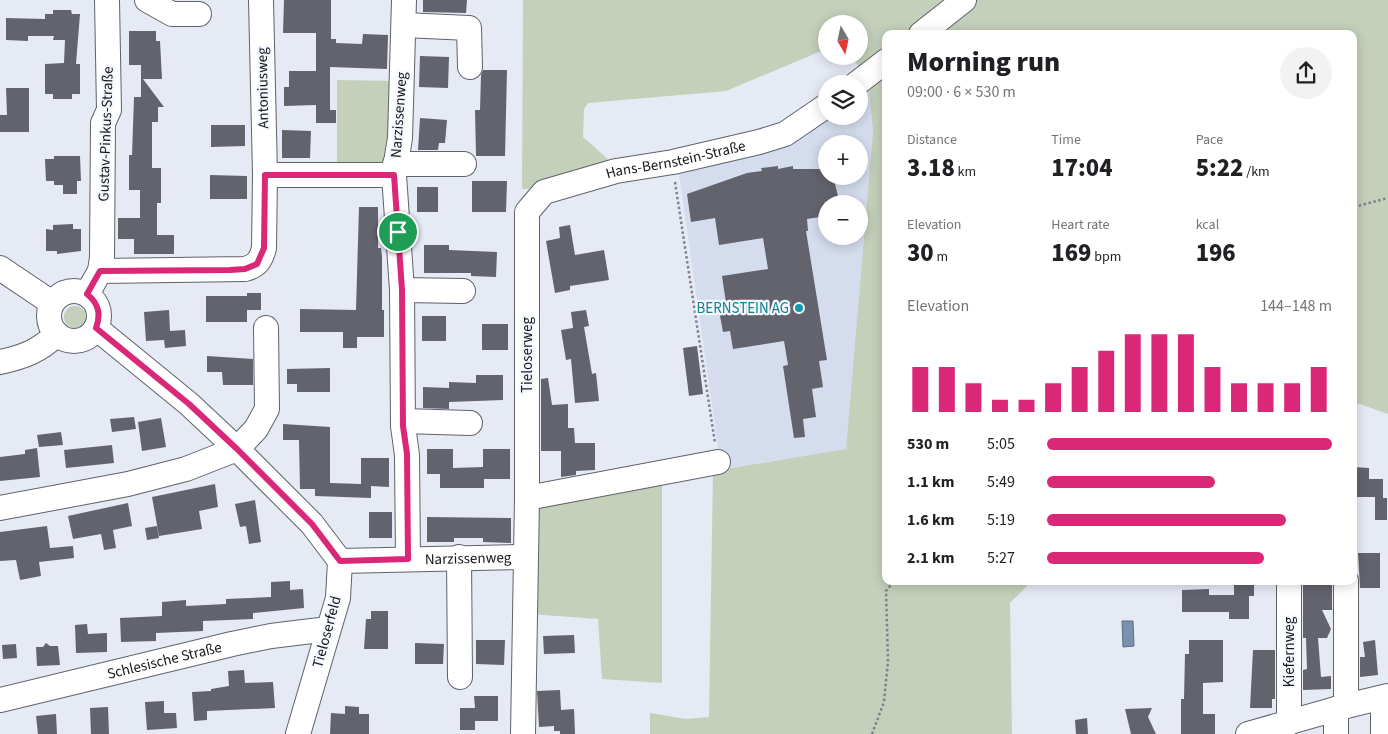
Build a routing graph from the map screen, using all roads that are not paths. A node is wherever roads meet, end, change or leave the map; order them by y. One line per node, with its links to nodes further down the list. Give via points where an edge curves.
1 (108, 0): 18 (street, Gustav-Pinkus-Straße, via 109,110 103,123)
2 (147, 0): 6 (street, via 172,14)
3 (261, 0): 15 (street, Antoniusweg)
4 (404, 0): 7 (street, Narzissenweg)
5 (964, 0): 8 (street)
6 (199, 14)
7 (404, 26): 10 (street, via 469,28); 14 (street, Narzissenweg, via 400,138)
8 (926, 30)
9 (882, 64): 11 (street)
10 (470, 67)
11 (868, 75)
12 (818, 111): 16 (street, Hans-Bernstein-Straße, via 784,134 759,142 616,171 544,192)
13 (464, 164): 14 (street)
14 (394, 170): 15 (street); 19 (street, Narzissenweg)
15 (265, 175): 18 (street, Antoniusweg, via 264,248 257,264 230,270)
16 (527, 212): 31 (street, Tieloserweg)
17 (0, 268): 22 (street)
18 (100, 271): 21 (street, Gustav-Pinkus-Straße)
19 (402, 290): 20 (street); 27 (street, Narzissenweg)
20 (463, 291)
21 (87, 294): 22 (street, via 72,290); 23 (street, via 95,300 99,310)
22 (52, 303): 25 (street, via 49,319)
23 (96, 328): 25 (street, via 82,340 65,339); 29 (street, via 189,404)
24 (266, 328): 29 (street, via 267,409 256,429)
25 (57, 334): 26 (street, via 41,349)
26 (0, 362)
27 (403, 421): 28 (street); 35 (street, Narzissenweg, via 407,454)
28 (470, 423)
29 (237, 449): 32 (street, via 186,470); 36 (street, via 312,524)
30 (718, 462): 31 (street)
31 (527, 498): 34 (street, Tieloserweg)
32 (0, 508)
33 (459, 557): 34 (street, Narzissenweg); 35 (street, Narzissenweg); 40 (street)
34 (525, 557): 46 (street, Tieloserweg)
35 (408, 559): 36 (street, Narzissenweg)
36 (340, 561): 39 (street, Tieloserfeld, via 338,598)
37 (1289, 585): 44 (street, Kiefernweg)
38 (1346, 585): 43 (street)
39 (328, 629): 42 (street, Schlesische Straße, via 232,644); 45 (street, Tieloserfeld)
40 (460, 677)
41 (1385, 697): 43 (street); 49 (street)
42 (0, 700)
43 (1341, 707): 44 (street); 48 (street)
44 (1289, 723): 47 (street)
45 (298, 734)
46 (523, 734)
47 (1248, 734)
48 (1336, 734)
49 (1383, 734)

